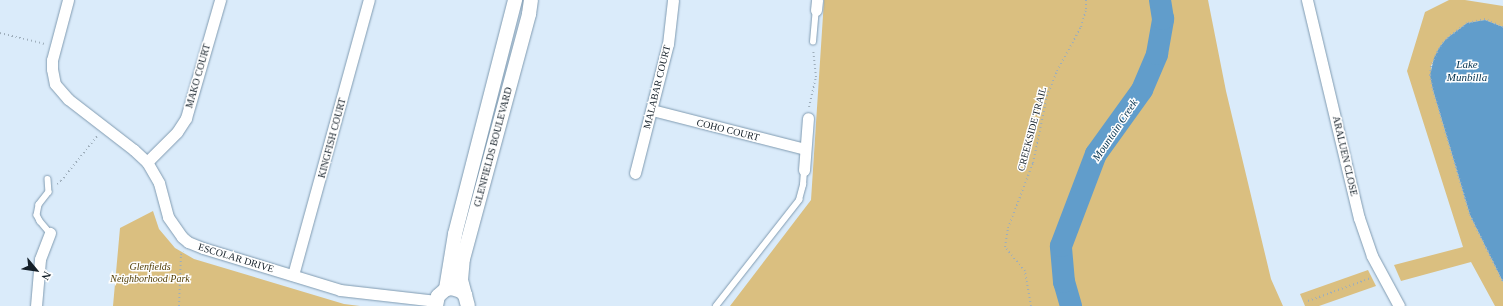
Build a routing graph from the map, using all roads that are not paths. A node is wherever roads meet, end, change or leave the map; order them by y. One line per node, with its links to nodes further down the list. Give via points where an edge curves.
1 (68, 0): 13 (street, ESCOLAR DRIVE, via 52,60 55,84 68,99)
2 (220, 0): 13 (street, MAKO COURT, via 186,118 177,132)
3 (369, 0): 18 (street, KINGFISH COURT)
4 (515, 0): 19 (street, GLENFIELDS BOULEVARD, via 455,234)
5 (531, 0): 20 (street, GLENFIELDS BOULEVARD, via 463,259 461,280)
6 (673, 0): 10 (street, MALABAR COURT, via 668,44)
7 (1307, 0): 24 (street, ARALUEN CLOSE, via 1359,218 1372,256)
8 (817, 5): 9 (lane)
9 (813, 42)
10 (652, 110): 12 (street, COHO COURT); 15 (street, MALABAR COURT)
11 (808, 118): 12 (street)
12 (805, 150): 14 (street)
13 (146, 162): 18 (street, ESCOLAR DRIVE, via 159,183 170,221 188,242)
14 (804, 170): 23 (lane, via 799,200)
15 (635, 173)
16 (48, 179): 17 (lane, via 49,192 39,205 37,215)
17 (50, 232): 22 (street, via 40,260)
18 (293, 275): 21 (street, ESCOLAR DRIVE, via 351,292)
19 (446, 289): 20 (street, via 456,288); 21 (street, via 438,296)
20 (470, 303)
21 (436, 304)
22 (36, 306)
23 (716, 306)
24 (1399, 306)

